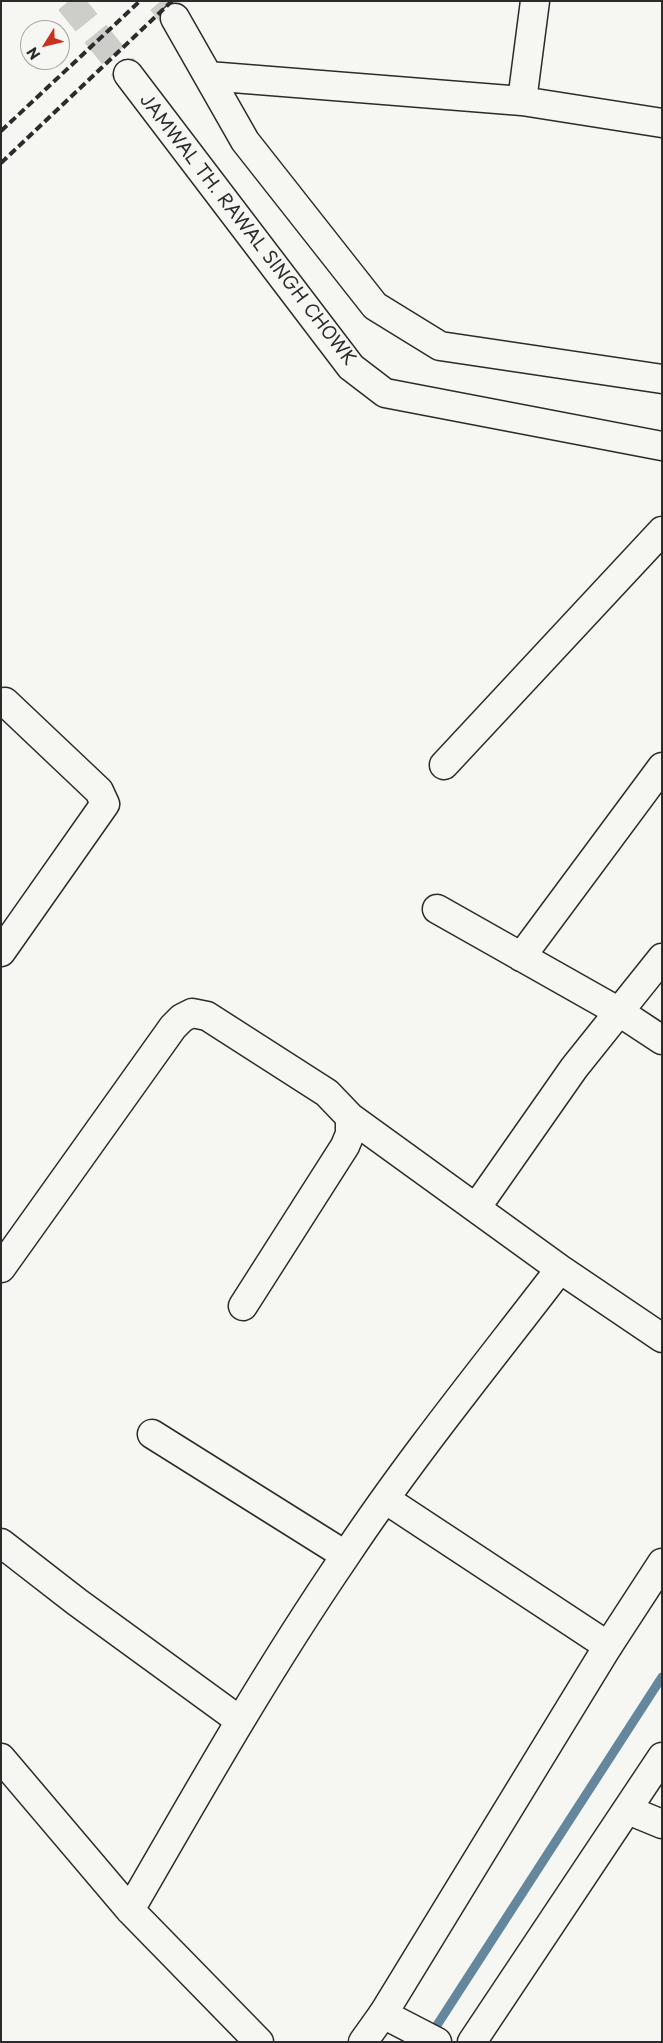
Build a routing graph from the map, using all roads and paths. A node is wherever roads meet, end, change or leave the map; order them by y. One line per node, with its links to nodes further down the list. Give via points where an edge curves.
1 (535, 1): 5 (street)
2 (175, 18): 4 (street)
3 (128, 74): 8 (street, JAMWAL TH. RAWAL SINGH CHOWK, via 351,367 385,393)
4 (208, 76): 5 (street); 7 (street, via 245,141 374,306 440,346)
5 (522, 101): 6 (street)
6 (662, 123)
7 (662, 379)
8 (662, 446)
9 (662, 531): 11 (street)
10 (5, 702): 14 (street, via 99,791 106,804)
11 (444, 765)
12 (662, 767): 15 (street)
13 (437, 909): 15 (street)
14 (1, 952)
15 (521, 957): 17 (street)
16 (662, 958): 17 (street)
17 (621, 1013): 18 (street); 20 (street, via 574,1068)
18 (662, 1040)
19 (350, 1117): 20 (street); 21 (street, via 327,1093 206,1016 192,1013 173,1027); 23 (street, via 350,1134 345,1146)
20 (476, 1208): 22 (street)
21 (1, 1268)
22 (560, 1268): 24 (street); 26 (street)
23 (242, 1306)
24 (662, 1338)
25 (152, 1434): 28 (street)
26 (385, 1499): 28 (street); 30 (street)
27 (1, 1543): 31 (street)
28 (345, 1555): 31 (street)
29 (662, 1563): 30 (street)
30 (608, 1646): 37 (street)
31 (239, 1720): 36 (street)
32 (662, 1757): 34 (street)
33 (1, 1758): 36 (street)
34 (628, 1810): 35 (street); 41 (street)
35 (662, 1824)
36 (130, 1910): 38 (street)
37 (394, 2020): 39 (street); 40 (street)
38 (258, 2042)
39 (363, 2042)
40 (437, 2042)
41 (472, 2042)

